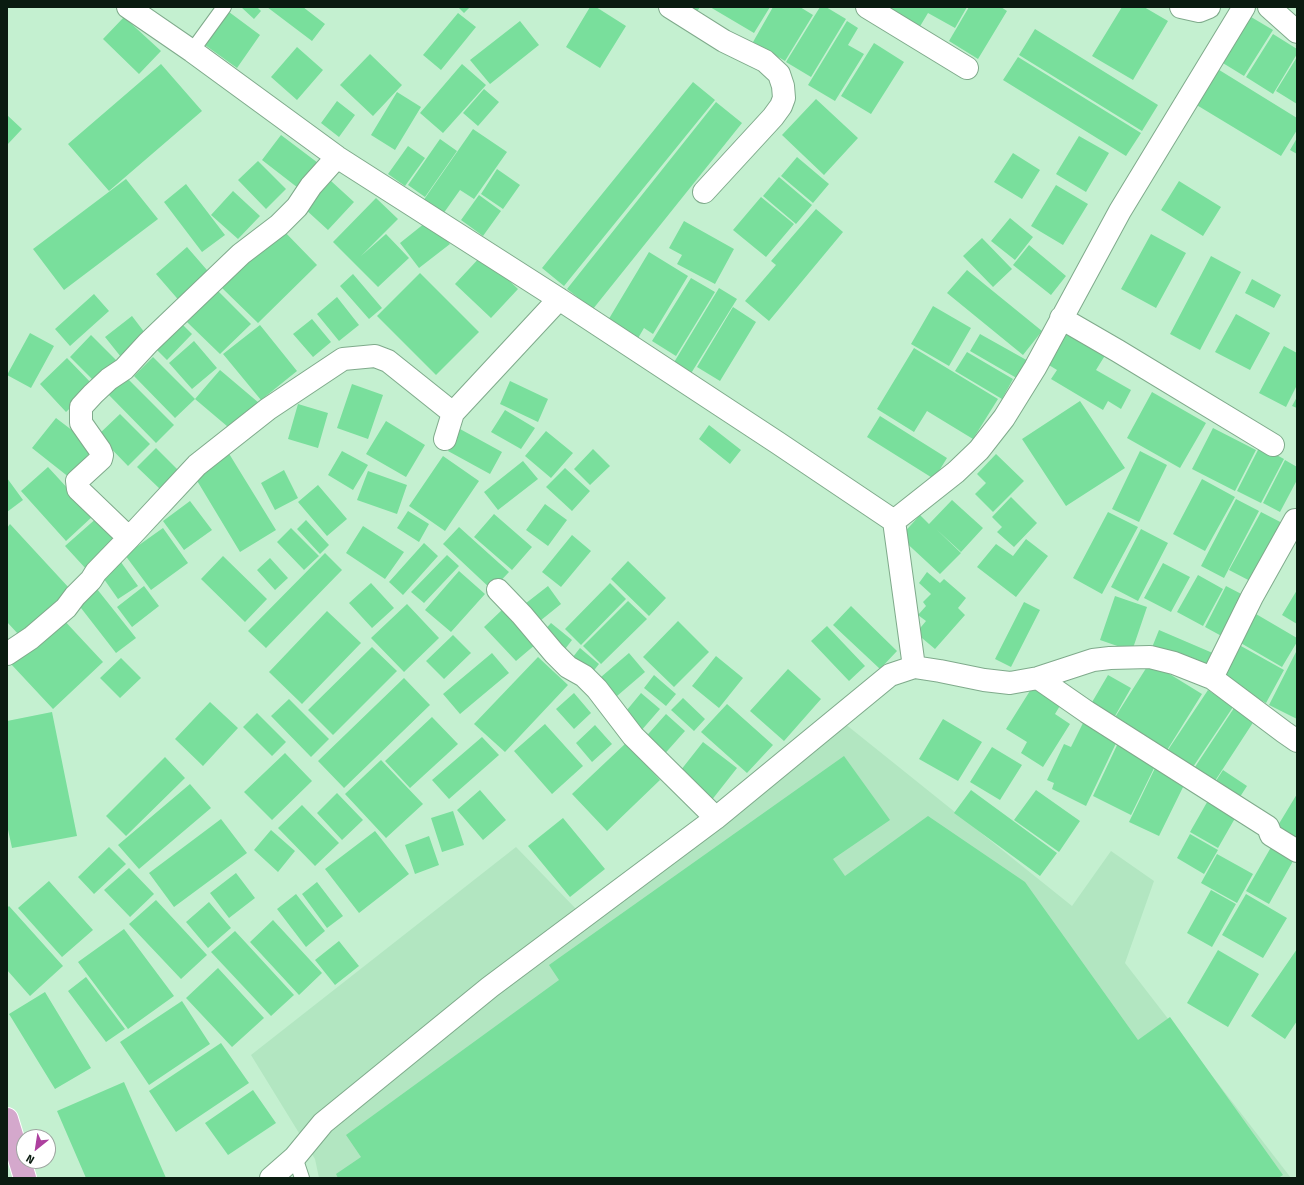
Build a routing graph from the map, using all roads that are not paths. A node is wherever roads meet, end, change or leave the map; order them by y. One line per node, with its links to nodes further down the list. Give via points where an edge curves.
1 (128, 7): 10 (street)
2 (224, 7): 10 (lane)
3 (670, 7): 13 (street, via 724,41 765,61 779,74 783,86 784,98 773,117)
4 (867, 7): 11 (street)
5 (1180, 7): 6 (street, via 1199,11)
6 (1209, 7)
7 (1244, 7): 15 (street, via 1120,211)
8 (1269, 7): 9 (street)
9 (1297, 32)
10 (192, 51): 12 (street)
11 (967, 68)
12 (337, 157): 14 (street); 21 (street, via 311,186 297,207 279,225 241,254 124,369 109,379 81,407 81,423 102,455 77,482 78,489)
13 (704, 192)
14 (559, 299): 16 (street); 20 (street)
15 (1061, 318): 18 (street); 20 (street, via 1004,418 979,450 956,472)
16 (453, 413): 17 (street); 21 (street, via 388,361 375,356 343,359 268,409 198,465)
17 (445, 439)
18 (1274, 445)
19 (1295, 520): 26 (street, via 1252,597)
20 (894, 521): 24 (street)
21 (129, 538): 23 (street, via 66,608 31,638)
22 (498, 590): 28 (street, via 554,653 597,689 632,736)
23 (7, 654)
24 (914, 667): 25 (street, via 1010,683); 28 (street, via 890,675)
25 (1038, 678): 26 (street, via 1093,660 1150,657 1174,663); 29 (street, via 1268,827 1271,835)
26 (1212, 678): 27 (street)
27 (1297, 741)
28 (716, 818): 31 (street, via 490,987 323,1123)
29 (1297, 851)
30 (7, 1119): 32 (main road)
31 (294, 1157): 33 (street); 34 (lane)
32 (25, 1178)
33 (271, 1178)
34 (302, 1178)

